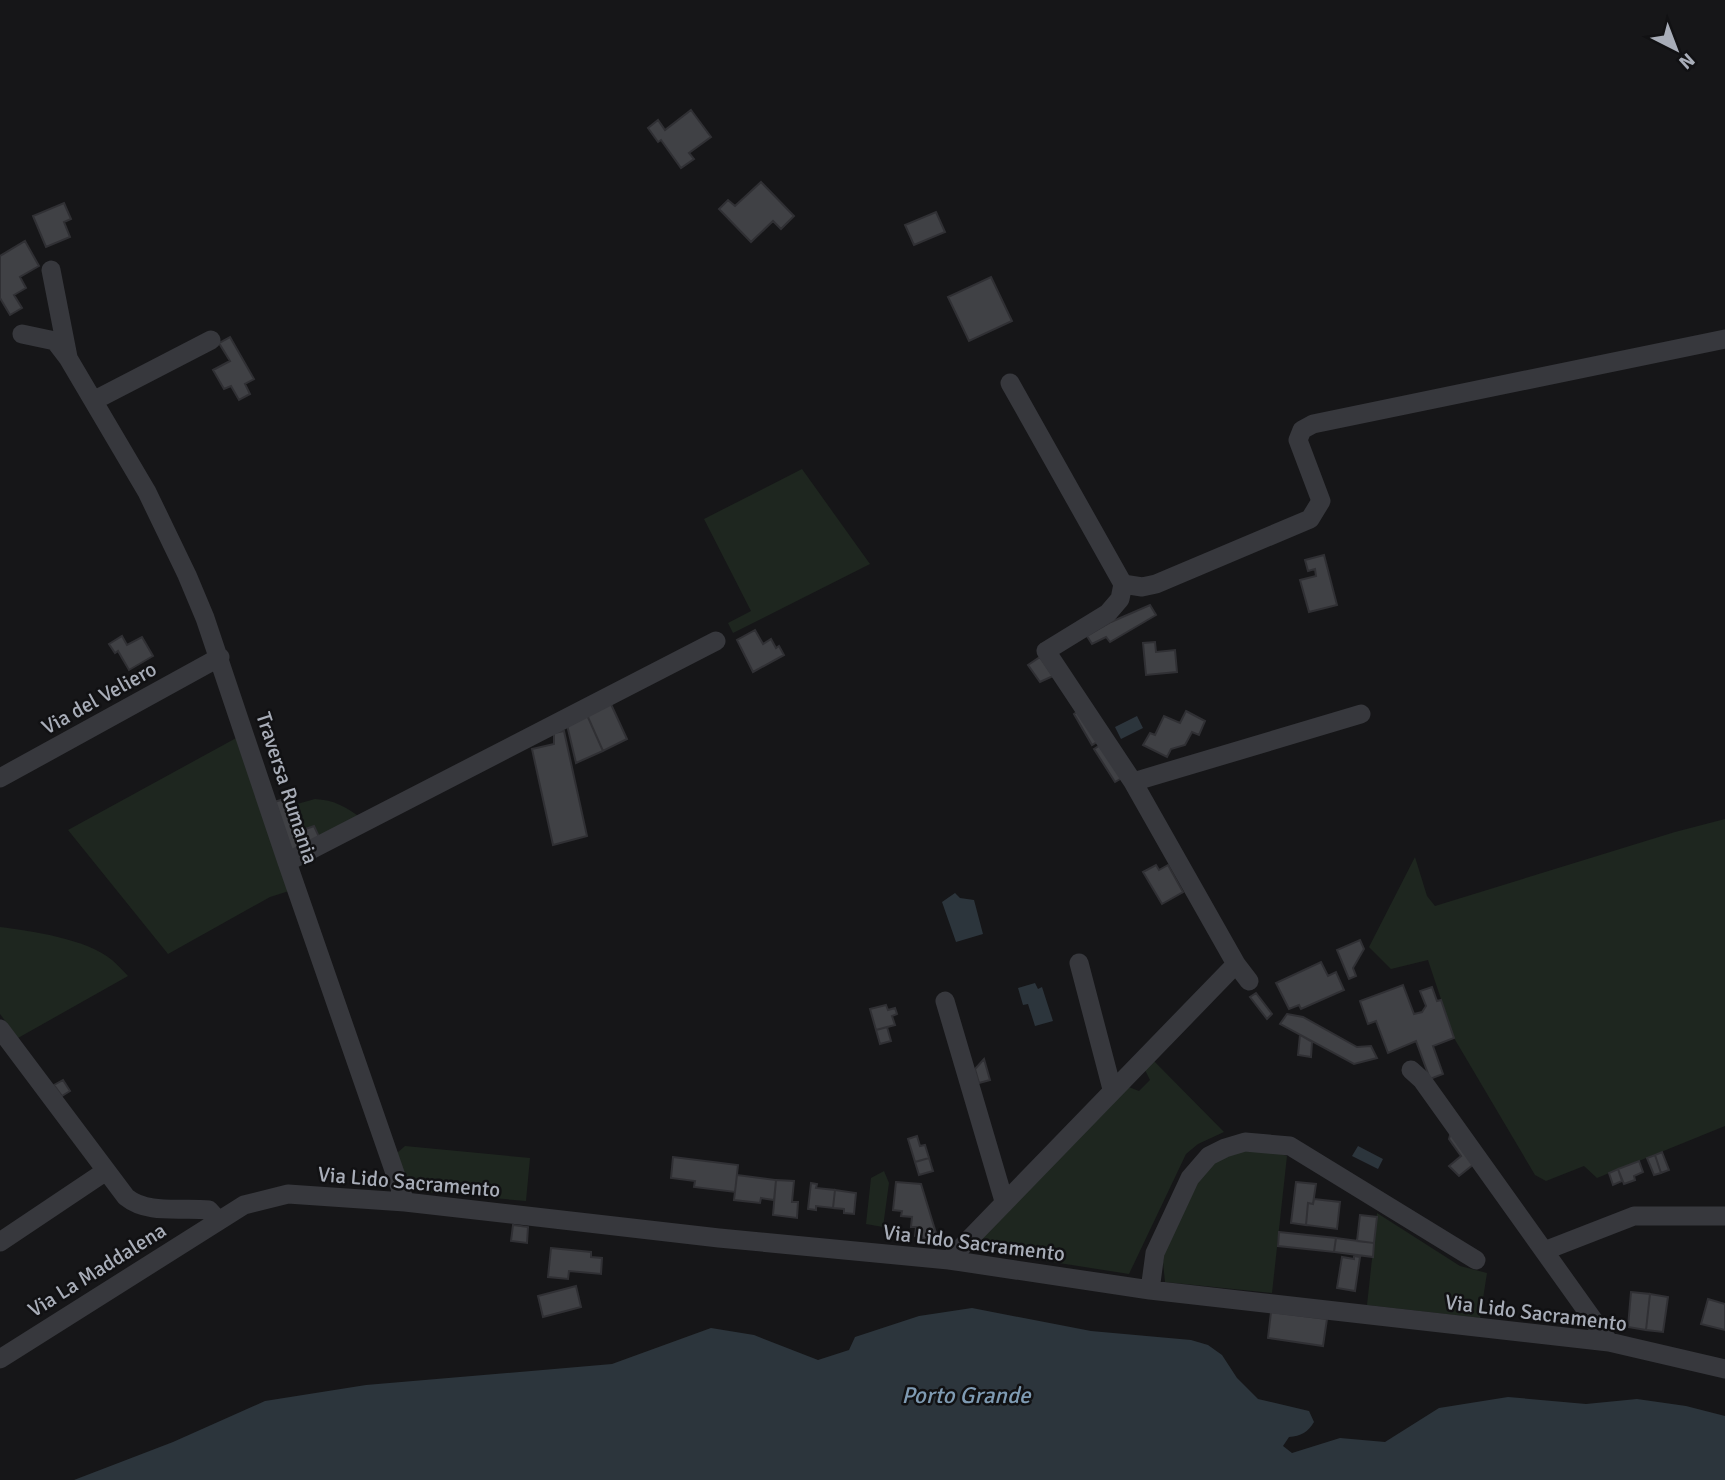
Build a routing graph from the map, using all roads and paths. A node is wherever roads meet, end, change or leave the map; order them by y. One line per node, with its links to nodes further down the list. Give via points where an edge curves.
1 (51, 270): 5 (street)
2 (22, 334): 5 (street, via 55,341)
3 (1725, 339): 8 (street, via 1313,424 1302,430 1298,440 1321,500 1310,519 1156,584)
4 (211, 340): 7 (street)
5 (68, 358): 7 (street, Traversa Rumania)
6 (1010, 383): 8 (street)
7 (95, 400): 10 (street, Traversa Rumania, via 170,539)
8 (1123, 584): 13 (street, via 1120,599 1108,613 1046,651)
9 (716, 641): 14 (street)
10 (220, 657): 12 (street, Via del Veliero); 14 (street, Traversa Rumania)
11 (1361, 714): 13 (street)
12 (0, 778)
13 (1133, 782): 16 (street)
14 (287, 862): 24 (street, Traversa Rumania)
15 (1079, 963): 21 (street)
16 (1236, 964): 17 (street); 21 (street)
17 (1249, 981)
18 (945, 1001): 23 (street)
19 (0, 1029): 22 (street)
20 (1411, 1070): 28 (street)
21 (1112, 1089): 23 (street)
22 (106, 1171): 26 (street, via 136,1205 209,1210); 27 (street)
23 (1004, 1201): 29 (street)
24 (405, 1202): 26 (street, Via Lido Sacramento, via 288,1194 244,1205); 29 (street, Via Lido Sacramento)
25 (1725, 1216): 28 (street, via 1634,1216)
26 (218, 1220): 33 (street, Via La Maddalena)
27 (0, 1241)
28 (1544, 1251): 32 (street)
29 (949, 1260): 31 (street, Via Lido Sacramento)
30 (1476, 1260): 31 (street, via 1290,1146 1245,1142 1209,1156 1190,1178 1155,1253)
31 (1150, 1290): 32 (street, Via Lido Sacramento)
32 (1609, 1342): 34 (street, Via Lido Sacramento)
33 (0, 1359)
34 (1725, 1370)

